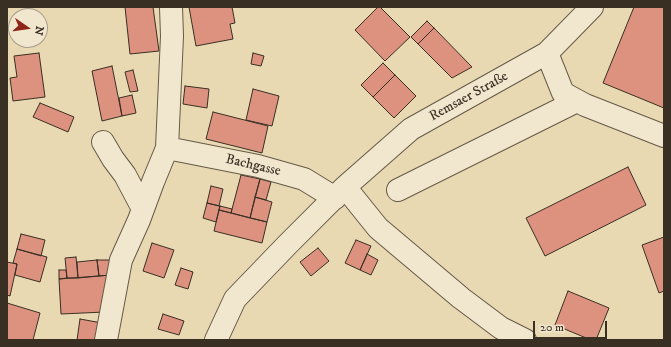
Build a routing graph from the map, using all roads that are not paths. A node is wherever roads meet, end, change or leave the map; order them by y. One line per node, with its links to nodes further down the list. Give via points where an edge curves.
1 (171, 7): 7 (street)
2 (592, 7): 3 (street, Remsaer Straße)
3 (547, 53): 4 (street, via 563,93); 9 (street, Remsaer Straße, via 411,128)
4 (577, 101): 5 (street); 8 (street)
5 (664, 136)
6 (103, 142): 10 (street)
7 (167, 148): 9 (street, Bachgasse, via 258,166 304,179); 10 (street)
8 (398, 190)
9 (340, 193): 12 (street, Remsaer Straße, via 235,299); 13 (street, via 461,298 501,328)
10 (143, 209): 11 (street, via 121,260)
11 (106, 340)
12 (216, 340)
13 (525, 340)

